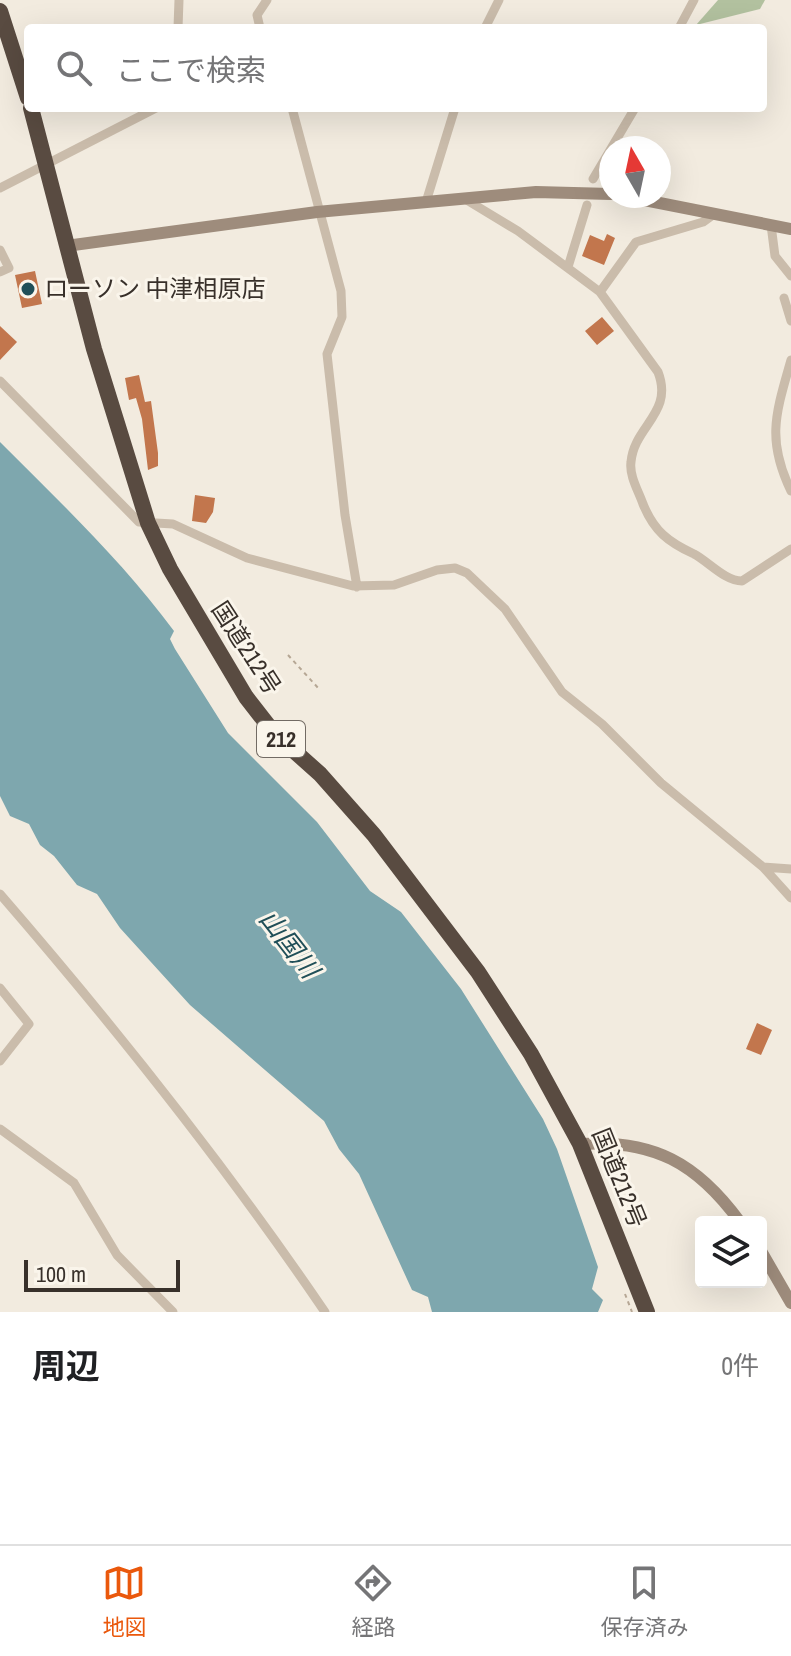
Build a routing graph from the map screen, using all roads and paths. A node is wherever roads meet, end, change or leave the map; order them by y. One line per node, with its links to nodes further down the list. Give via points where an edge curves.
1 (179, 0): 8 (street)
2 (252, 0): 7 (street)
3 (267, 0): 7 (street)
4 (499, 0): 10 (street)
5 (694, 0): 11 (street)
6 (0, 11): 12 (highway)
7 (257, 15): 9 (street)
8 (178, 24)
9 (259, 24)
10 (487, 24)
11 (681, 24)
12 (24, 86)
13 (32, 112): 18 (highway, 国道212号 / 212)
14 (148, 112): 18 (street)
15 (293, 112): 26 (street)
16 (454, 112): 23 (street)
17 (633, 112): 19 (street)
18 (46, 164): 20 (street); 30 (highway, 国道212号 / 212)
19 (593, 179)
20 (0, 188)
21 (599, 194): 22 (street, via 536,192)
22 (465, 199): 23 (street); 32 (street)
23 (426, 202): 26 (street)
24 (587, 205): 32 (street)
25 (671, 205): 27 (street)
26 (317, 212): 30 (street); 43 (street, via 341,291 342,317 327,354)
27 (714, 214): 28 (street); 35 (street, via 636,242)
28 (771, 225): 29 (street); 34 (street, via 775,256)
29 (791, 229)
30 (66, 246): 41 (highway, 国道212号 / 212)
31 (0, 250): 33 (street, via 9,268)
32 (568, 267): 35 (street)
33 (0, 272)
34 (791, 276)
35 (600, 292): 42 (street, via 663,386 662,402 630,461 650,523 668,543 734,581)
36 (784, 298): 37 (street)
37 (791, 321)
38 (791, 360): 40 (street, via 773,440)
39 (0, 381): 41 (street, via 135,519)
40 (791, 491)
41 (148, 523): 43 (street, via 173,524 247,558); 53 (highway, 国道212号 / 212, via 238,686 274,733 320,774 374,835 478,972)
42 (791, 549)
43 (357, 587): 46 (street, via 394,585 437,570 467,573 505,609 562,692)
44 (288, 655): 45 (path)
45 (320, 690)
46 (763, 867): 47 (street); 49 (street)
47 (791, 869)
48 (0, 894): 58 (street, via 166,1091)
49 (791, 898)
50 (0, 988): 51 (street, via 29,1024)
51 (0, 1061)
52 (0, 1129): 57 (street, via 74,1183 117,1255)
53 (580, 1144): 54 (street, via 629,1143 654,1150 702,1180); 59 (highway, 国道212号 / 212)
54 (735, 1216)
55 (767, 1261): 56 (street)
56 (791, 1303)
57 (173, 1312)
58 (325, 1312)
59 (647, 1312)

